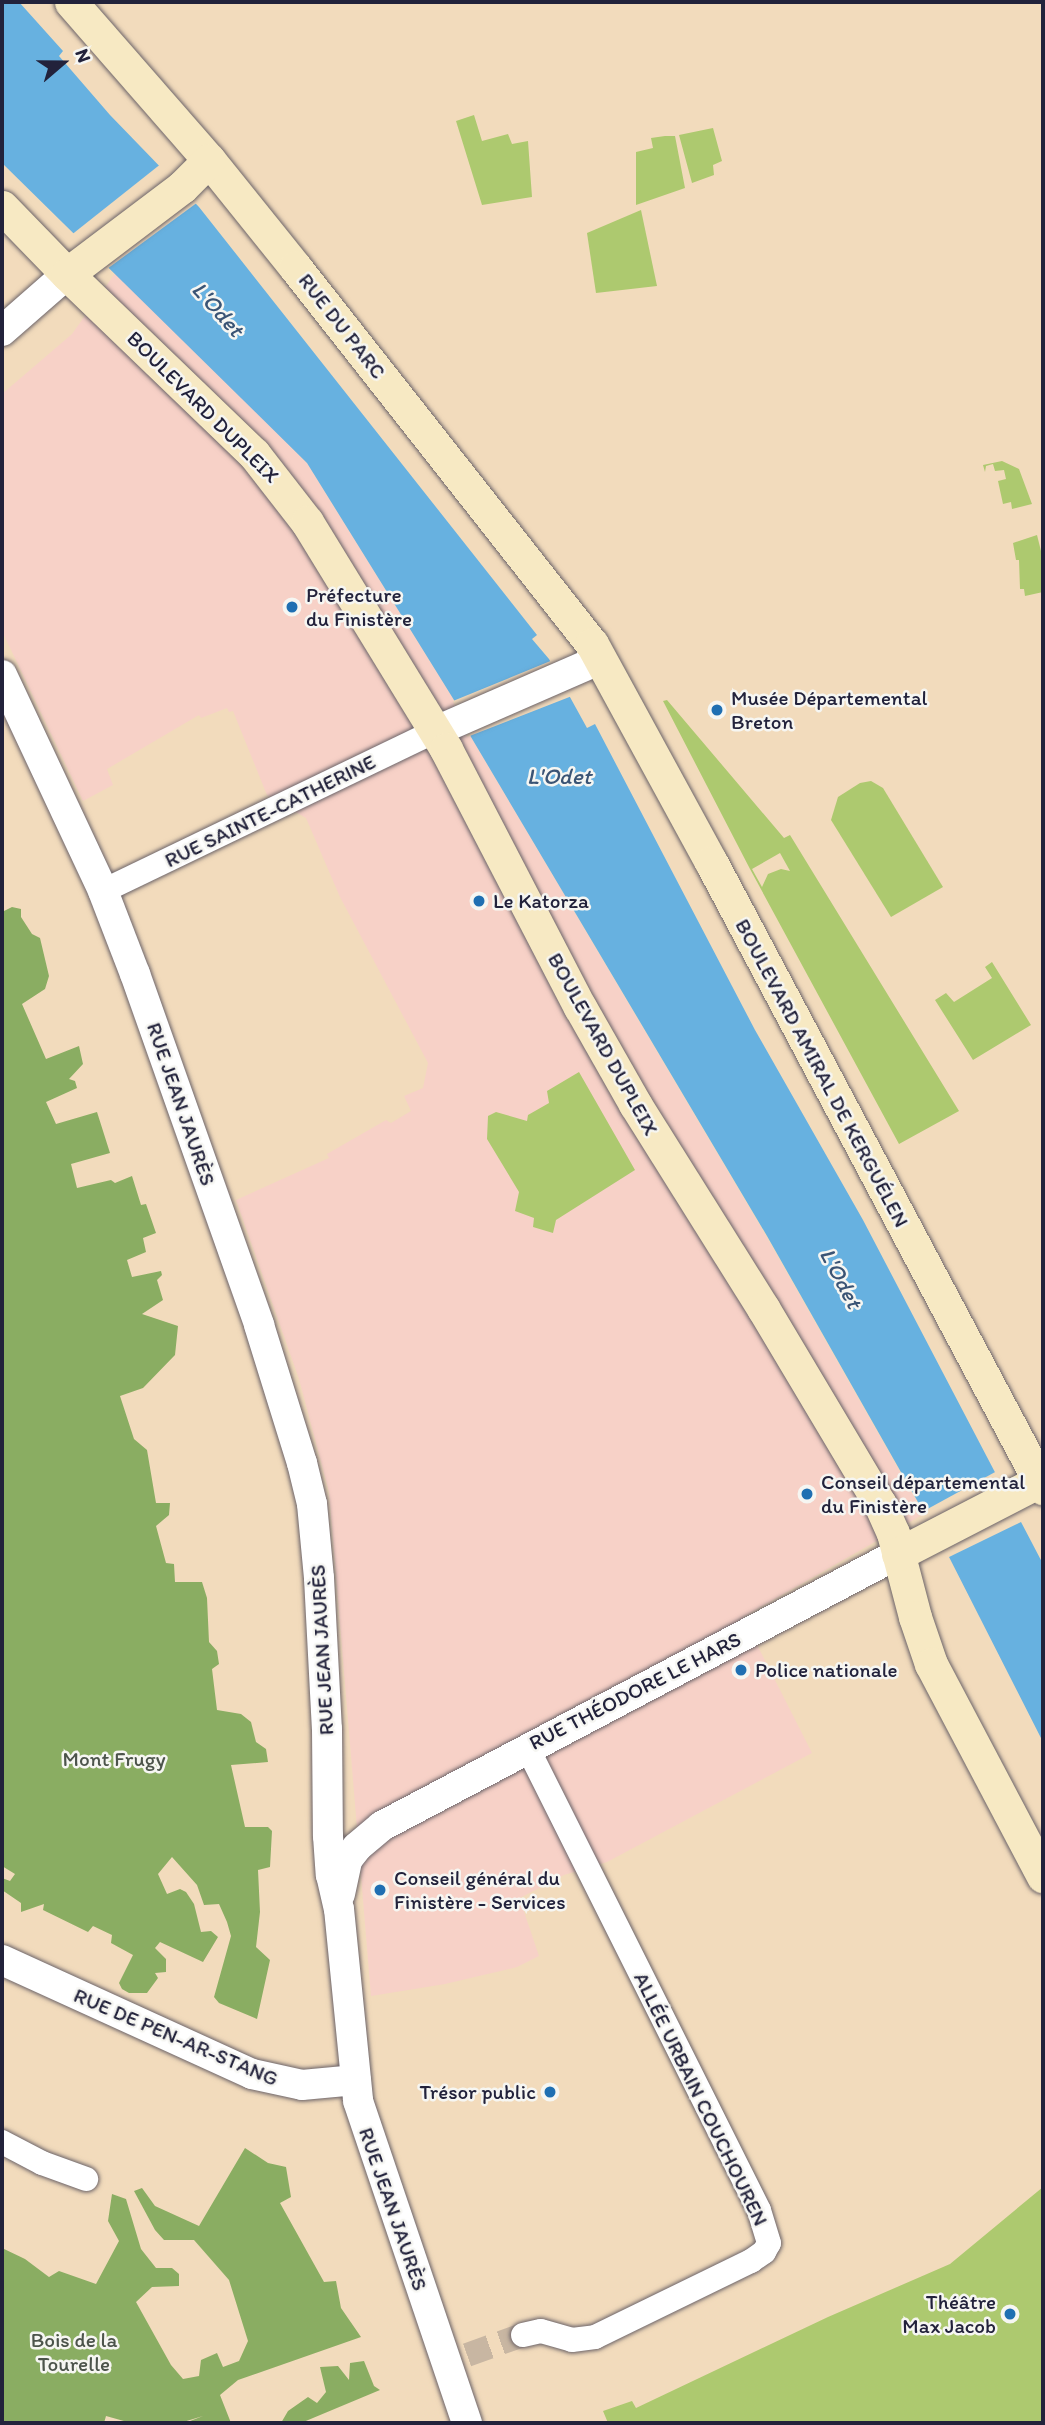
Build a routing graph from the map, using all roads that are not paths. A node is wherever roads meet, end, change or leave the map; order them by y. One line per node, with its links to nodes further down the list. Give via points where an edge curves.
1 (71, 2): 2 (main road, RUE DU PARC)
2 (209, 160): 4 (main road, via 182,187); 6 (main road, RUE DU PARC, via 436,443)
3 (2, 207): 4 (main road, BOULEVARD DUPLEIX)
4 (67, 274): 5 (street); 8 (main road, BOULEVARD DUPLEIX, via 272,473)
5 (2, 331)
6 (601, 659): 8 (street); 10 (main road, BOULEVARD AMIRAL DE KERGUÉLEN)
7 (2, 675): 9 (street, RUE JEAN JAURÈS)
8 (448, 726): 9 (street, RUE SAINTE-CATHERINE); 11 (main road, BOULEVARD DUPLEIX, via 580,1007 880,1504)
9 (103, 891): 13 (street, RUE JEAN JAURÈS, via 259,1325 302,1463 312,1504 319,1578)
10 (1042, 1482): 11 (main road)
11 (898, 1554): 12 (street, RUE THÉODORE LE HARS); 15 (main road, BOULEVARD DUPLEIX, via 931,1664)
12 (527, 1748): 14 (street, RUE THÉODORE LE HARS); 21 (street, ALLÉE URBAIN COUCHOUREN, via 759,2210 769,2243 765,2252 751,2261 594,2337 572,2340 541,2331)
13 (328, 1801): 14 (street, via 349,1825); 16 (street, RUE JEAN JAURÈS, via 330,1868)
14 (374, 1832): 16 (street, RUE THÉODORE LE HARS, via 347,1860)
15 (1043, 1876)
16 (339, 1909): 18 (street, RUE JEAN JAURÈS)
17 (2, 1960): 18 (street, RUE DE PEN-AR-STANG, via 252,2074 302,2085)
18 (356, 2080): 22 (street, RUE JEAN JAURÈS, via 368,2137 456,2359)
19 (2, 2142): 20 (street)
20 (86, 2179)
21 (523, 2335)
22 (467, 2423)

